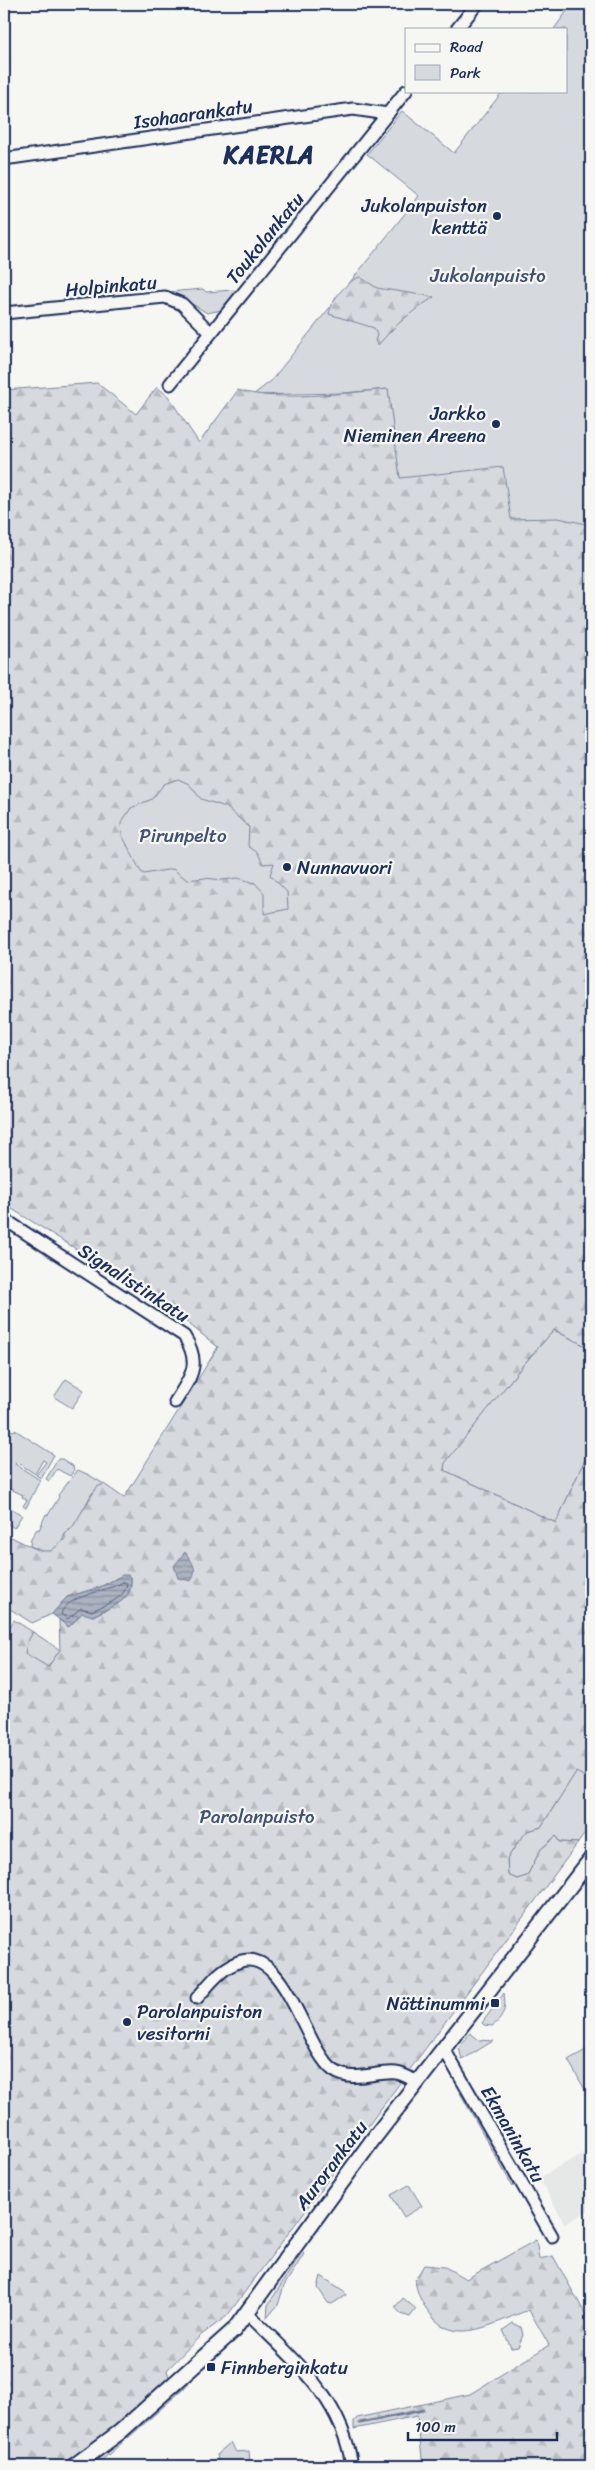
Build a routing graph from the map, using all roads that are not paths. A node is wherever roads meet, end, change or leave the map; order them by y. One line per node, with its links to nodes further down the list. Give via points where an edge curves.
1 (477, 4): 2 (street)
2 (457, 28)
3 (405, 92): 4 (street, Toukolankatu)
4 (388, 114): 5 (street, Isohaarankatu, via 352,109); 7 (street, Toukolankatu)
5 (4, 159)
6 (4, 313): 7 (street, Holpinkatu, via 165,298 182,304)
7 (210, 332): 8 (street, Toukolankatu)
8 (170, 384)
9 (4, 1219): 10 (street, Signalistinkatu, via 184,1336 194,1356 194,1368)
10 (175, 1402)
11 (591, 1859): 13 (street, Aurorankatu)
12 (197, 1998): 14 (street, via 230,1965 256,1960 279,1978 315,2048 332,2069 349,2077 397,2073)
13 (444, 2049): 14 (street, Aurorankatu); 15 (street, Ekmaninkatu)
14 (417, 2082): 16 (street, Aurorankatu)
15 (552, 2236)
16 (248, 2314): 17 (street, Aurorankatu, via 198,2364 120,2432); 18 (street, via 326,2396 345,2434)
17 (74, 2466)
18 (352, 2466)

